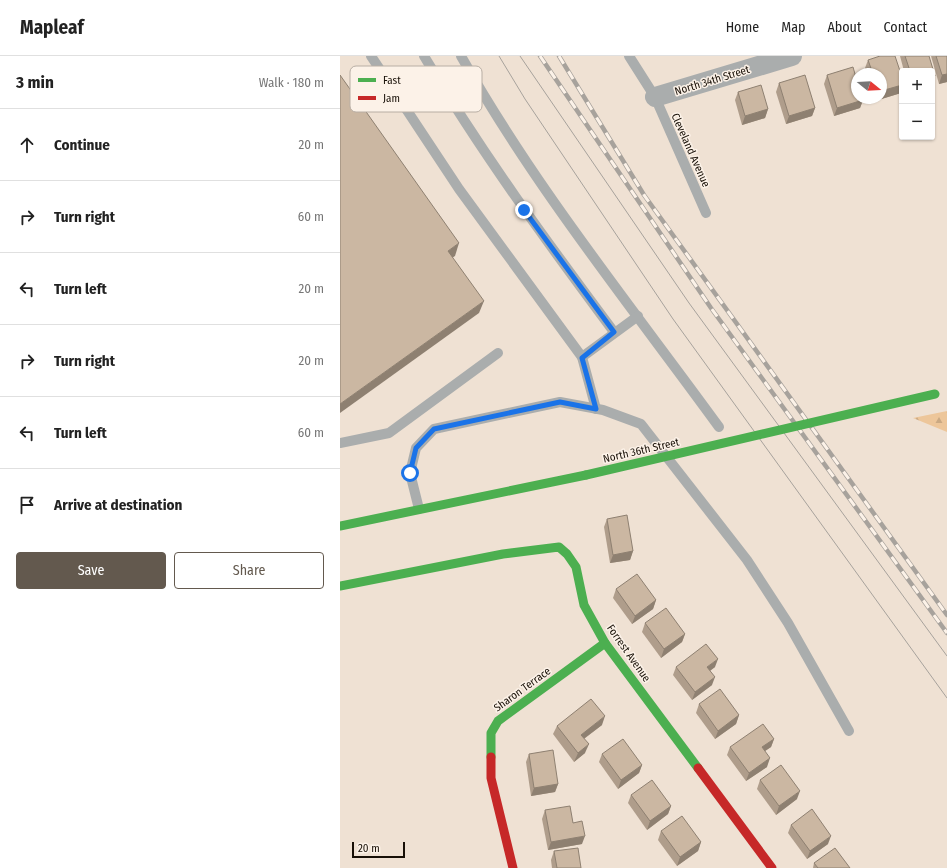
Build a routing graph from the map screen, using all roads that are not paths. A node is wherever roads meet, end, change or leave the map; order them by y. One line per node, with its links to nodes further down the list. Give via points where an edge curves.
1 (371, 56): 6 (lane)
2 (424, 56): 7 (lane)
3 (461, 56): 8 (lane)
4 (629, 56): 10 (lane, Cleveland Avenue)
5 (792, 56): 10 (street, North 34th Street)
6 (378, 66)
7 (430, 66)
8 (467, 66)
9 (482, 90): 14 (lane, via 554,200)
10 (655, 97): 13 (lane, Cleveland Avenue)
11 (408, 112): 17 (lane, via 459,189)
12 (458, 112): 15 (lane, via 524,210)
13 (706, 213)
14 (638, 316): 15 (lane); 20 (lane)
15 (614, 332): 17 (lane)
16 (498, 353): 21 (lane, via 389,433)
17 (582, 358): 19 (lane)
18 (947, 392): 22 (street, North 36th Street, bridge, via 586,476)
19 (596, 409): 22 (lane, via 560,402 434,429 416,448 410,473); 26 (lane, via 641,424 684,478 756,572)
20 (718, 427)
21 (340, 443)
22 (419, 509): 23 (street, North 36th Street)
23 (340, 526)
24 (340, 586): 25 (street, Forrest Avenue, via 503,554 559,547 570,555 577,568 584,604)
25 (605, 643): 27 (street, Sharon Terrace, via 498,721 491,733 491,778); 28 (street, Forrest Avenue)
26 (850, 731)
27 (513, 868)
28 (772, 868)

